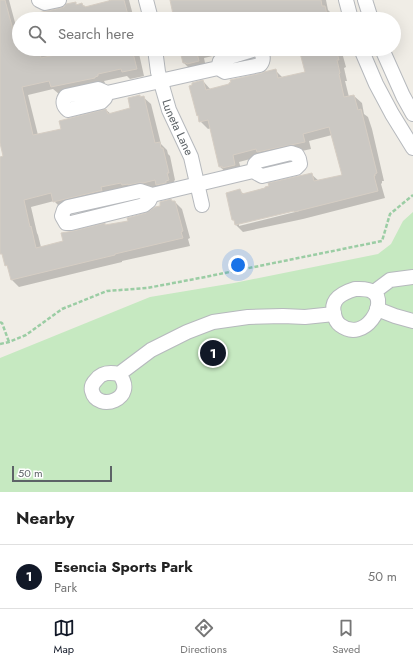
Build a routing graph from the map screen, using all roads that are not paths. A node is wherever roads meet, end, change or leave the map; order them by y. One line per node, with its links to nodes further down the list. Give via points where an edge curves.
1 (39, 0): 2 (street, via 45,3)
2 (59, 0)
3 (146, 0): 6 (street)
4 (346, 0): 7 (street)
5 (365, 0): 8 (street)
6 (149, 12)
7 (349, 12)
8 (368, 12)
9 (156, 56): 13 (street, Luneta Lane)
10 (364, 56): 16 (street, via 388,108)
11 (385, 56): 15 (street)
12 (218, 68): 13 (street)
13 (160, 80): 14 (street); 18 (street, Luneta Lane, via 168,110 191,158)
14 (107, 93)
15 (413, 114)
16 (413, 148)
17 (253, 171): 18 (street)
18 (196, 184): 19 (street); 21 (street, Luneta Lane)
19 (152, 195): 20 (street, via 140,191); 22 (street, via 144,205)
20 (112, 197): 22 (street); 22 (street, via 68,207 62,216 66,223 71,223)
21 (202, 205)
22 (116, 212)
23 (413, 277): 24 (street, via 390,280)
24 (374, 292): 25 (street, via 378,301); 26 (street, via 363,289 346,292 334,302)
25 (377, 309): 26 (street, via 369,323 353,330 344,328 337,322); 27 (street)
26 (334, 314): 28 (street, via 248,317 214,322 186,332 151,350)
27 (413, 320)
28 (119, 374)

